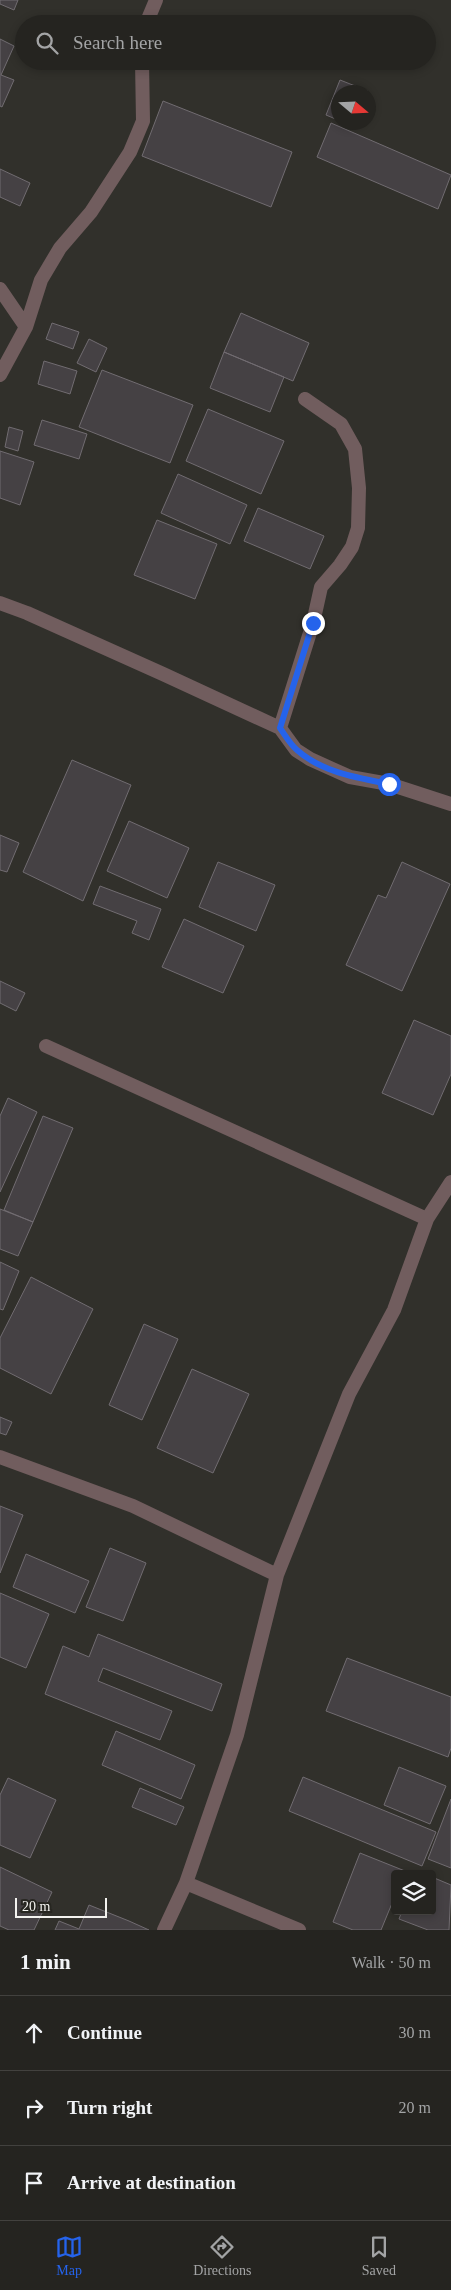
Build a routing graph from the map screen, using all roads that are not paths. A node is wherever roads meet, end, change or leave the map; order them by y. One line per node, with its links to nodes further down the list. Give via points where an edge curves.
1 (156, 0): 2 (street)
2 (150, 15)
3 (142, 70): 5 (street, via 143,121 130,152 91,212 60,248 41,280)
4 (0, 289): 5 (street)
5 (26, 328): 6 (street)
6 (0, 375)
7 (305, 399): 9 (street, via 341,424 355,448 358,528 352,547 321,587)
8 (0, 603): 9 (street)
9 (280, 728): 10 (street, via 296,750 350,777 389,784)
10 (451, 804)
11 (46, 1046): 13 (street)
12 (451, 1182): 13 (street)
13 (427, 1219): 15 (street, via 394,1310 349,1394)
14 (0, 1456): 15 (street, via 133,1506)
15 (277, 1575): 16 (street, via 237,1735)
16 (186, 1883): 17 (street); 18 (street)
17 (164, 1930)
18 (299, 1930)

